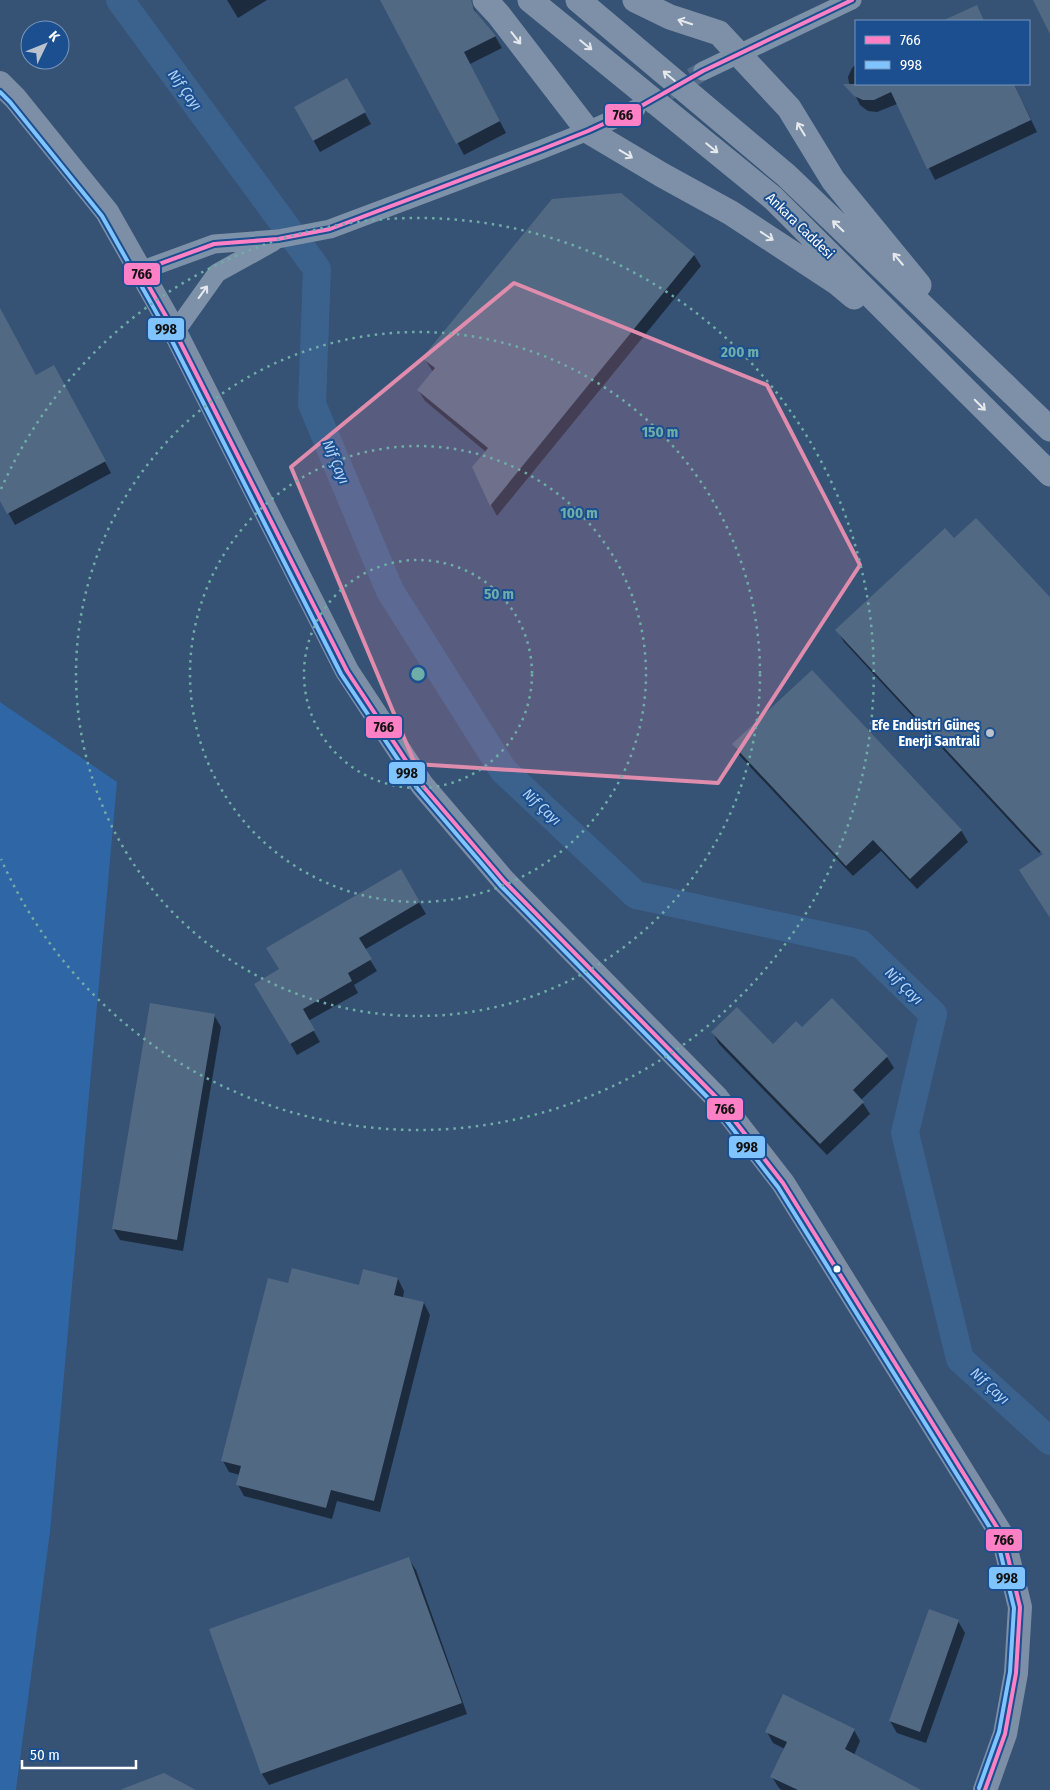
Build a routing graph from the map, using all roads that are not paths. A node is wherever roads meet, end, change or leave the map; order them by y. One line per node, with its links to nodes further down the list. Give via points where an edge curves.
1 (485, 0): 10 (highway, one-way to 10)
2 (530, 0): 14 (highway, Ankara Caddesi, one-way to 14, via 772,198)
3 (578, 0): 15 (highway, Ankara Caddesi, one-way to 3, via 786,175)
4 (635, 0): 6 (highway, one-way to 4, via 719,33 670,17)
5 (852, 0): 6 (street)
6 (738, 54): 7 (street); 15 (highway, one-way to 6, via 832,180 789,108)
7 (703, 72)
8 (0, 83): 12 (main road, via 107,212)
9 (636, 108): 10 (street)
10 (588, 131): 11 (street, via 330,229); 14 (highway, one-way to 14, via 731,213 836,282)
11 (278, 239): 12 (street, via 214,244); 13 (street, one-way to 11, via 217,274)
12 (140, 271): 13 (main road)
13 (175, 332): 18 (main road, via 347,671 422,785 504,881 717,1098 783,1183 1003,1537 1020,1607 1016,1673 1005,1734)
14 (952, 377): 17 (highway, Ankara Caddesi, one-way to 17)
15 (996, 378): 16 (highway, Ankara Caddesi)
16 (1050, 429)
17 (1050, 474)
18 (986, 1790)

